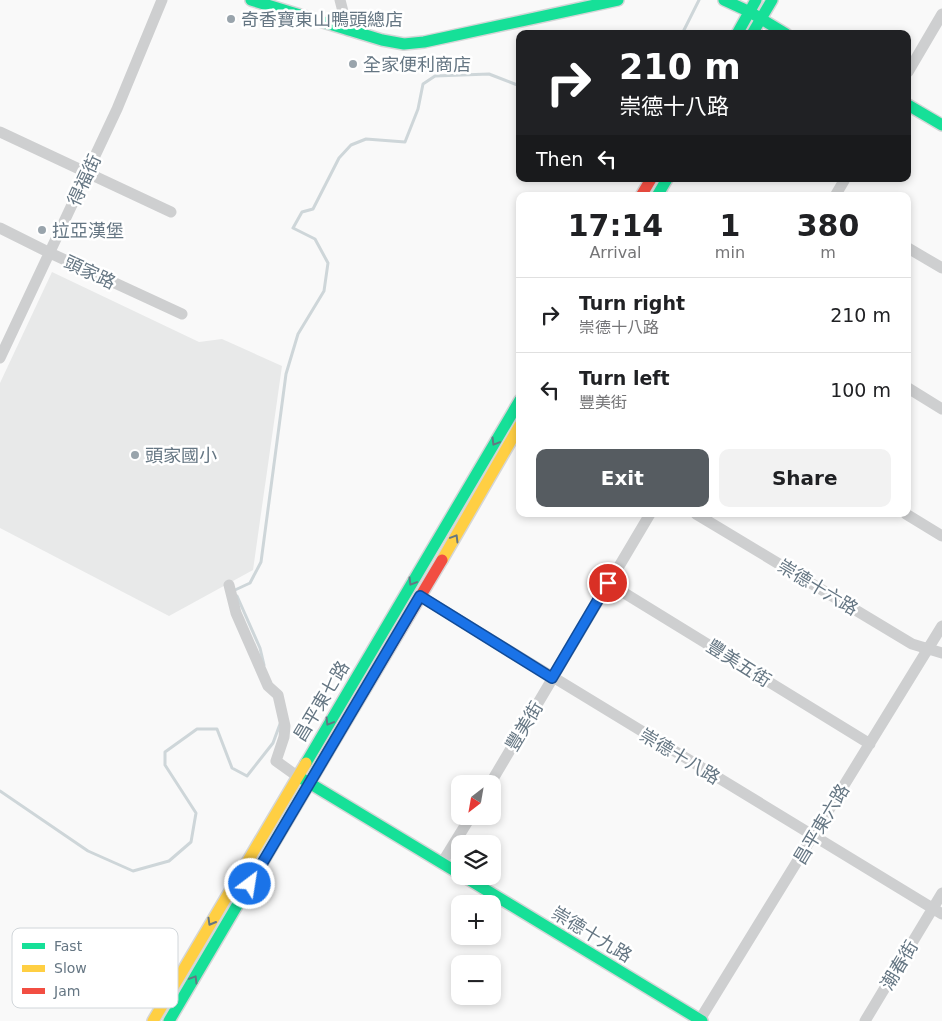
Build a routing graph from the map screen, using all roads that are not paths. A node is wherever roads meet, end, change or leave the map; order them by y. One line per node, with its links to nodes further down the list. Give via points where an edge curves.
1 (162, 0): 19 (street, 得福街)
2 (251, 0): 14 (street)
3 (340, 0): 14 (street)
4 (618, 0): 14 (street, via 404,44)
5 (724, 0): 8 (street)
6 (756, 0): 8 (street)
7 (772, 0): 10 (street)
8 (750, 12): 10 (street); 11 (street)
9 (942, 14): 15 (street)
10 (760, 19): 12 (street); 13 (street)
11 (739, 30)
12 (754, 30)
13 (779, 30)
14 (348, 31)
15 (911, 67)
16 (911, 107): 17 (street)
17 (942, 125)
18 (0, 132): 19 (street)
19 (87, 174): 20 (street); 23 (street, 得福街)
20 (172, 212)
21 (0, 228): 23 (street, 頭家路)
22 (911, 250): 24 (street)
23 (50, 253): 25 (street, 頭家路); 26 (street, 得福街)
24 (942, 268)
25 (182, 314)
26 (0, 358)
27 (911, 390): 28 (street)
28 (942, 409)
29 (516, 411): 44 (street, 昌平東七路, one-way to 44)
30 (516, 432): 37 (street, 昌平東七路, one-way to 30)
31 (648, 517): 35 (street, 豐美街)
32 (701, 517): 39 (street, 崇德十六路)
33 (911, 517): 34 (street)
34 (942, 536)
35 (608, 583): 41 (street, 豐美街); 42 (street, 豐美五街)
36 (229, 585): 44 (street, via 236,613 268,686 278,695 285,726 276,761)
37 (420, 596): 41 (street, 崇德十八路); 45 (street, 昌平東七路)
38 (942, 626): 39 (street, 昌平東六路)
39 (927, 650): 40 (street, 崇德十六路); 42 (street, 昌平東六路)
40 (942, 653)
41 (552, 678): 43 (street, 豐美街); 47 (street, 崇德十八路)
42 (870, 744): 47 (street, 昌平東六路)
43 (495, 775)
44 (297, 776): 45 (street); 53 (street, 昌平東七路, one-way to 53)
45 (310, 784): 48 (street); 55 (street, 昌平東七路, one-way to 45)
46 (465, 825): 48 (street)
47 (813, 836): 52 (street, 崇德十八路); 57 (street, 昌平東六路)
48 (442, 864): 49 (street)
49 (451, 869)
50 (478, 885): 57 (street, 崇德十九路)
51 (942, 893): 52 (street, 潮春街)
52 (937, 911): 58 (street, 潮春街)
53 (178, 978)
54 (161, 1008): 56 (street, 昌平東七路, one-way to 56)
55 (175, 1019)
56 (153, 1021)
57 (700, 1021)
58 (865, 1021)

